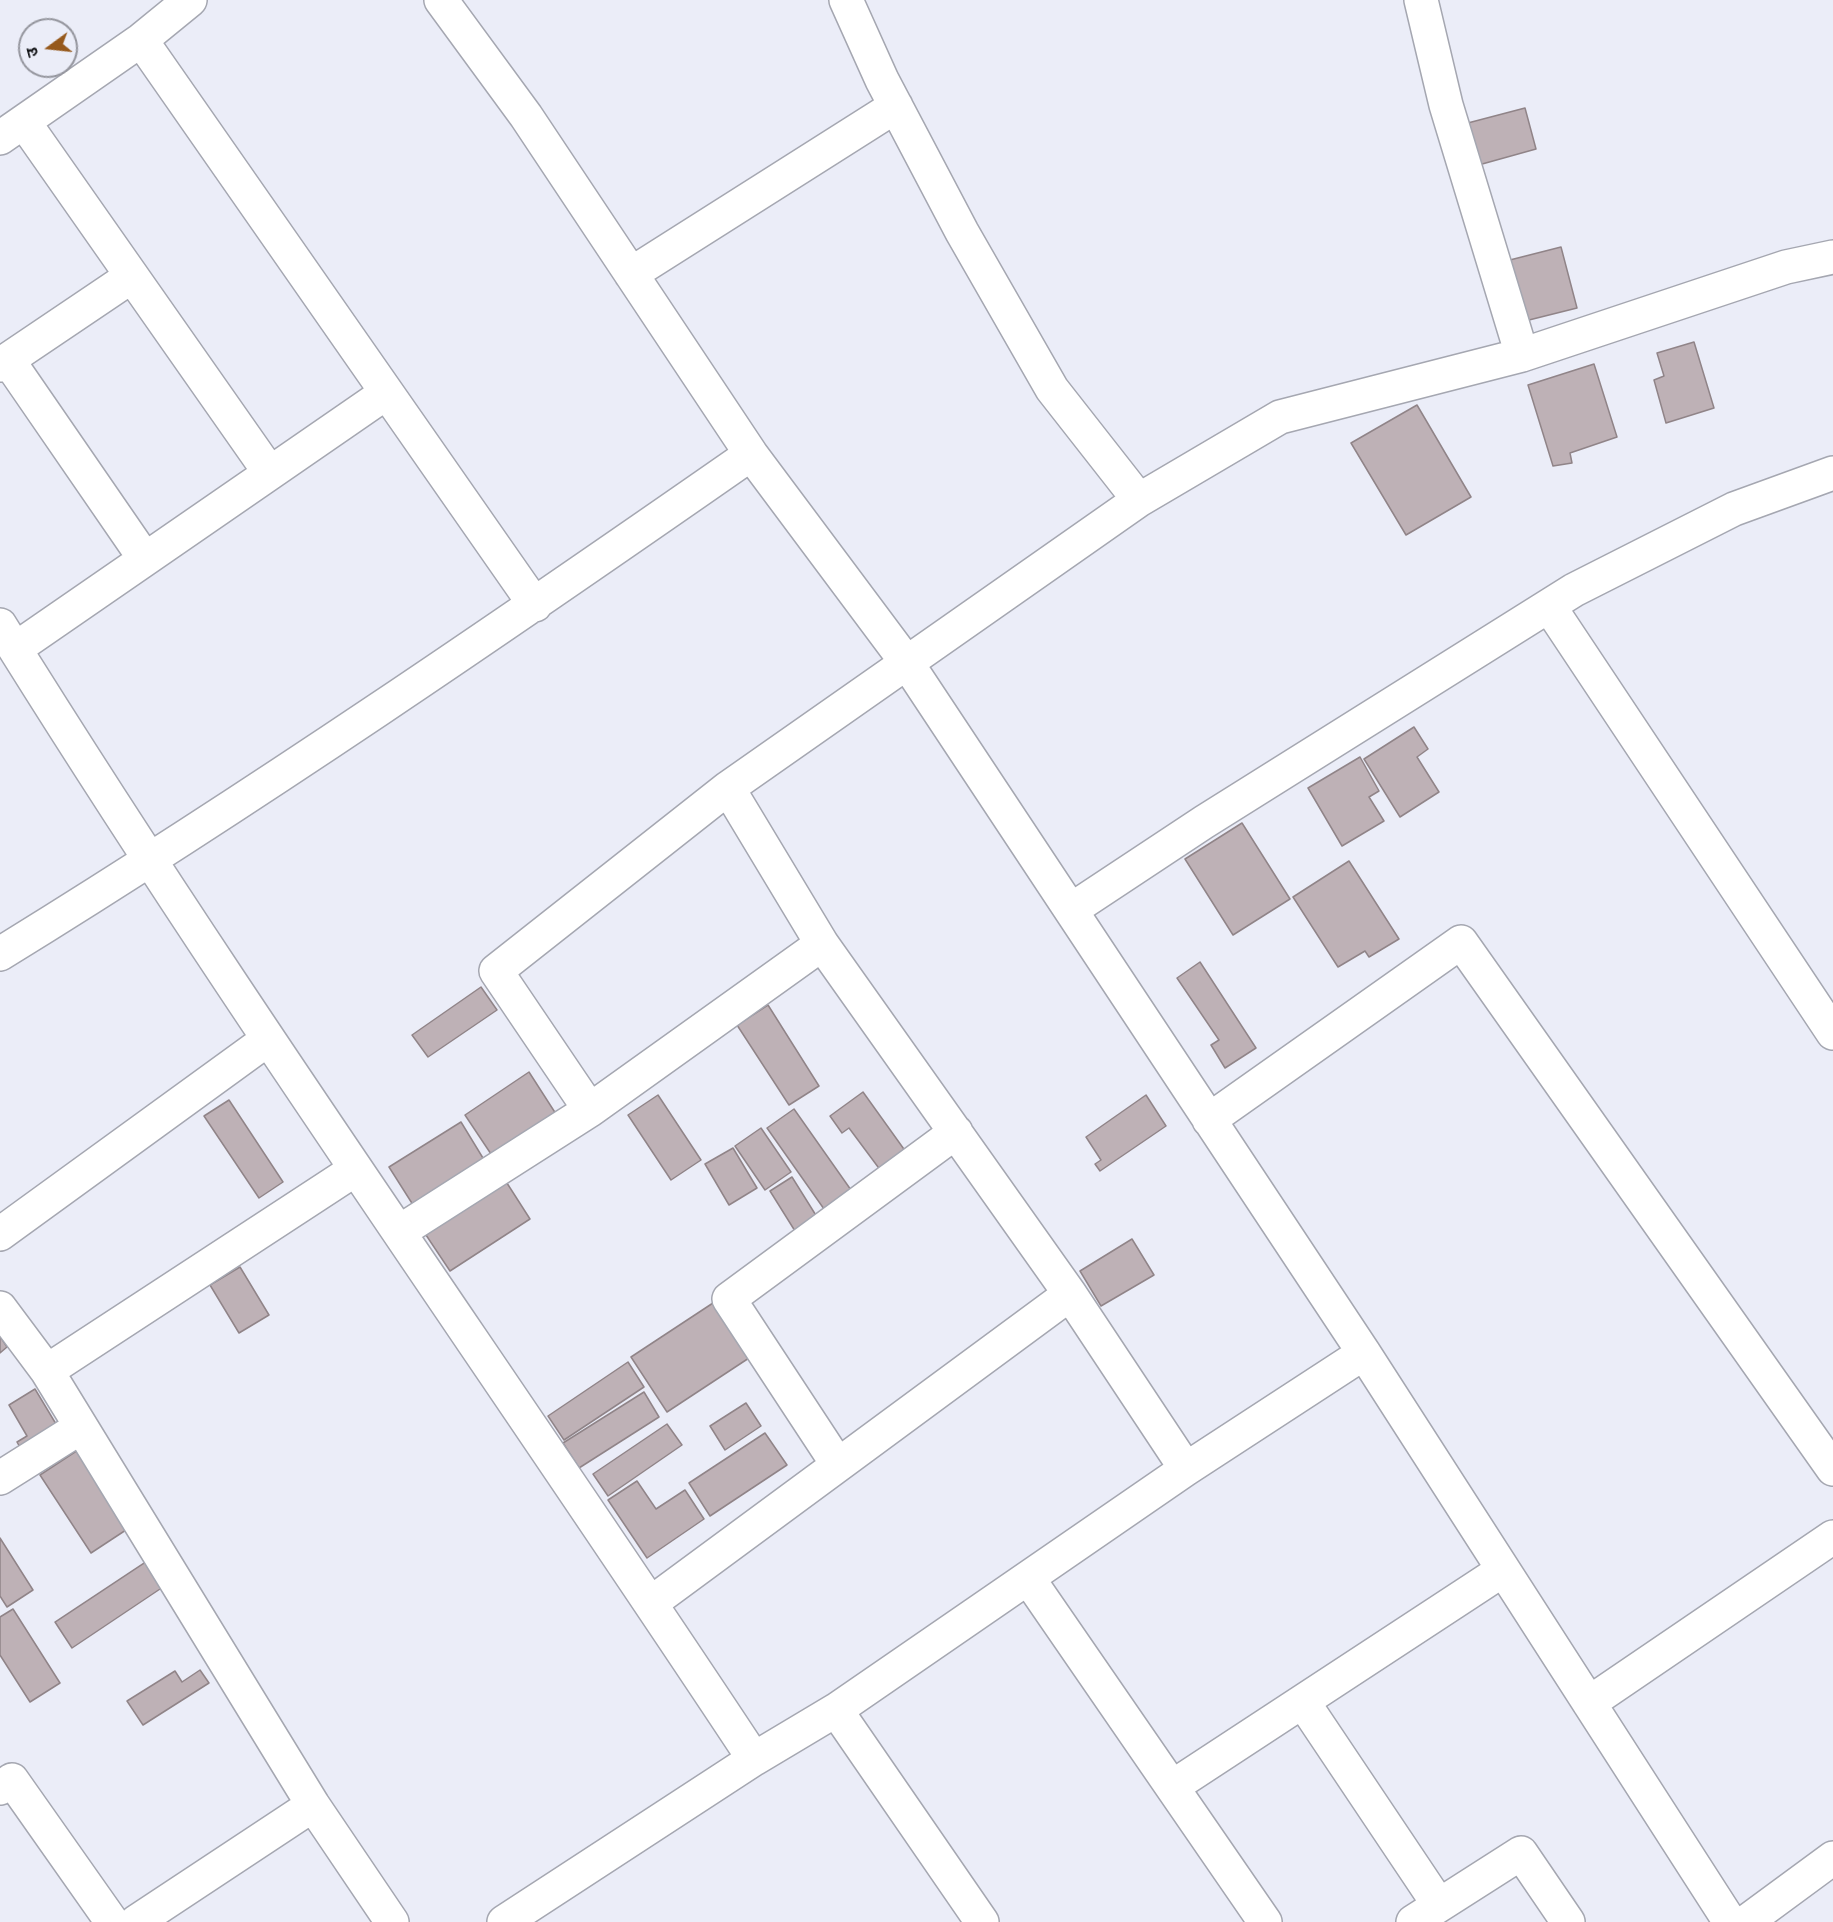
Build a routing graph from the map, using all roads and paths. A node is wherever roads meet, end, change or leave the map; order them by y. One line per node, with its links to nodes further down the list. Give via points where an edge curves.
1 (190, 0): 5 (street)
2 (441, 0): 9 (street, via 526,116)
3 (846, 0): 6 (street)
4 (1420, 0): 11 (street, via 1446,105)
5 (141, 40): 7 (street); 13 (street)
6 (896, 106): 9 (street); 17 (street, via 962,232 1052,389)
7 (12, 130): 10 (street)
8 (1833, 256): 11 (street, via 1786,267)
9 (631, 274): 14 (street)
10 (132, 276): 12 (street); 15 (street)
11 (1522, 355): 17 (street, via 1280,417)
12 (4, 362): 18 (street)
13 (386, 393): 15 (street); 19 (street)
14 (751, 454): 19 (street); 22 (street)
15 (270, 473): 18 (street)
16 (1833, 473): 20 (street, via 1734,509)
17 (1139, 500): 22 (street)
18 (146, 559): 21 (street)
19 (535, 605): 24 (street)
20 (1549, 606): 25 (street); 28 (street)
21 (7, 637): 24 (street)
22 (907, 663): 23 (street); 25 (street)
23 (728, 789): 26 (street); 30 (street, via 496,971)
24 (150, 861): 27 (street); 29 (street)
25 (1071, 910): 31 (street)
26 (822, 944): 30 (street); 32 (street)
27 (0, 954)
28 (1833, 1033)
29 (267, 1041): 33 (street); 35 (street)
30 (590, 1110): 34 (street)
31 (1209, 1120): 38 (street); 43 (street, via 1461,942)
32 (956, 1132): 36 (street); 41 (street, via 729,1299)
33 (356, 1169): 34 (street); 39 (street)
34 (399, 1232): 48 (street)
35 (0, 1234)
36 (1070, 1294): 41 (street); 42 (street)
37 (0, 1308): 39 (street)
38 (1364, 1353): 42 (street); 46 (street)
39 (47, 1371): 40 (street)
40 (81, 1427): 44 (street); 55 (street)
41 (838, 1465): 48 (street)
42 (1186, 1469): 47 (street)
43 (1833, 1469)
44 (0, 1478)
45 (1833, 1537): 50 (street)
46 (1503, 1570): 49 (street); 50 (street)
47 (1028, 1578): 51 (street); 53 (street)
48 (651, 1603): 52 (street)
49 (1303, 1702): 53 (street); 57 (street)
50 (1589, 1703): 65 (street)
51 (836, 1710): 52 (street); 58 (street)
52 (754, 1759): 62 (street)
53 (1173, 1787): 63 (street)
54 (0, 1788): 59 (street, via 12,1780)
55 (313, 1805): 60 (street); 61 (street)
56 (1833, 1858): 66 (street)
57 (1426, 1914): 64 (street, via 1521,1853)
58 (972, 1918)
59 (112, 1922)
60 (136, 1922)
61 (392, 1922)
62 (504, 1922)
63 (1265, 1922)
64 (1568, 1922)
65 (1730, 1922)
66 (1746, 1922)

